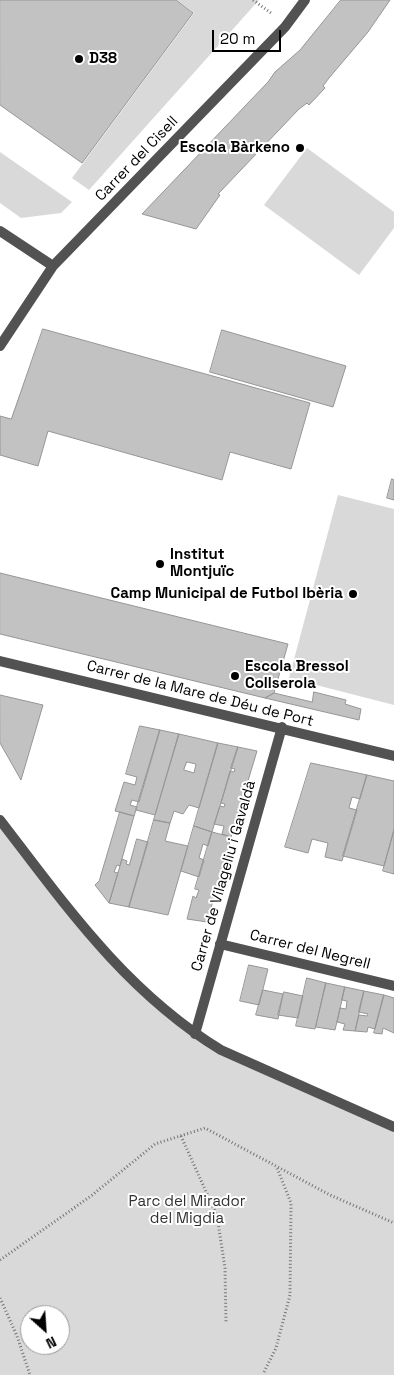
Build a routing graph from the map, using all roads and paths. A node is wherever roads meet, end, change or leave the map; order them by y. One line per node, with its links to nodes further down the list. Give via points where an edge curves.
1 (253, 0): 3 (path)
2 (305, 0): 5 (street, Carrer del Cisell, via 278,33)
3 (271, 13)
4 (0, 231): 5 (street)
5 (53, 266): 6 (street, Carrer del Cisell)
6 (0, 346)
7 (0, 661): 8 (street, Carrer de la Mare de Déu de Port)
8 (282, 727): 9 (street, Carrer de la Mare de Déu de Port); 11 (street, Carrer de Vilageliu i Gavaldà)
9 (394, 756)
10 (0, 820): 13 (street, via 77,920 129,979)
11 (220, 944): 12 (street, Carrer del Negrell); 13 (street, Carrer de Vilageliu i Gavaldà)
12 (394, 986)
13 (195, 1034): 14 (street, via 221,1050)
14 (394, 1127)
15 (181, 1136): 16 (path, via 205,1128); 18 (path, via 155,1144 91,1196); 20 (path, via 217,1216 225,1268)
16 (277, 1167): 17 (path); 21 (path, via 290,1204 290,1295 276,1348)
17 (394, 1223)
18 (0, 1260)
19 (0, 1298): 22 (path)
20 (226, 1323)
21 (264, 1372)
22 (30, 1375)

